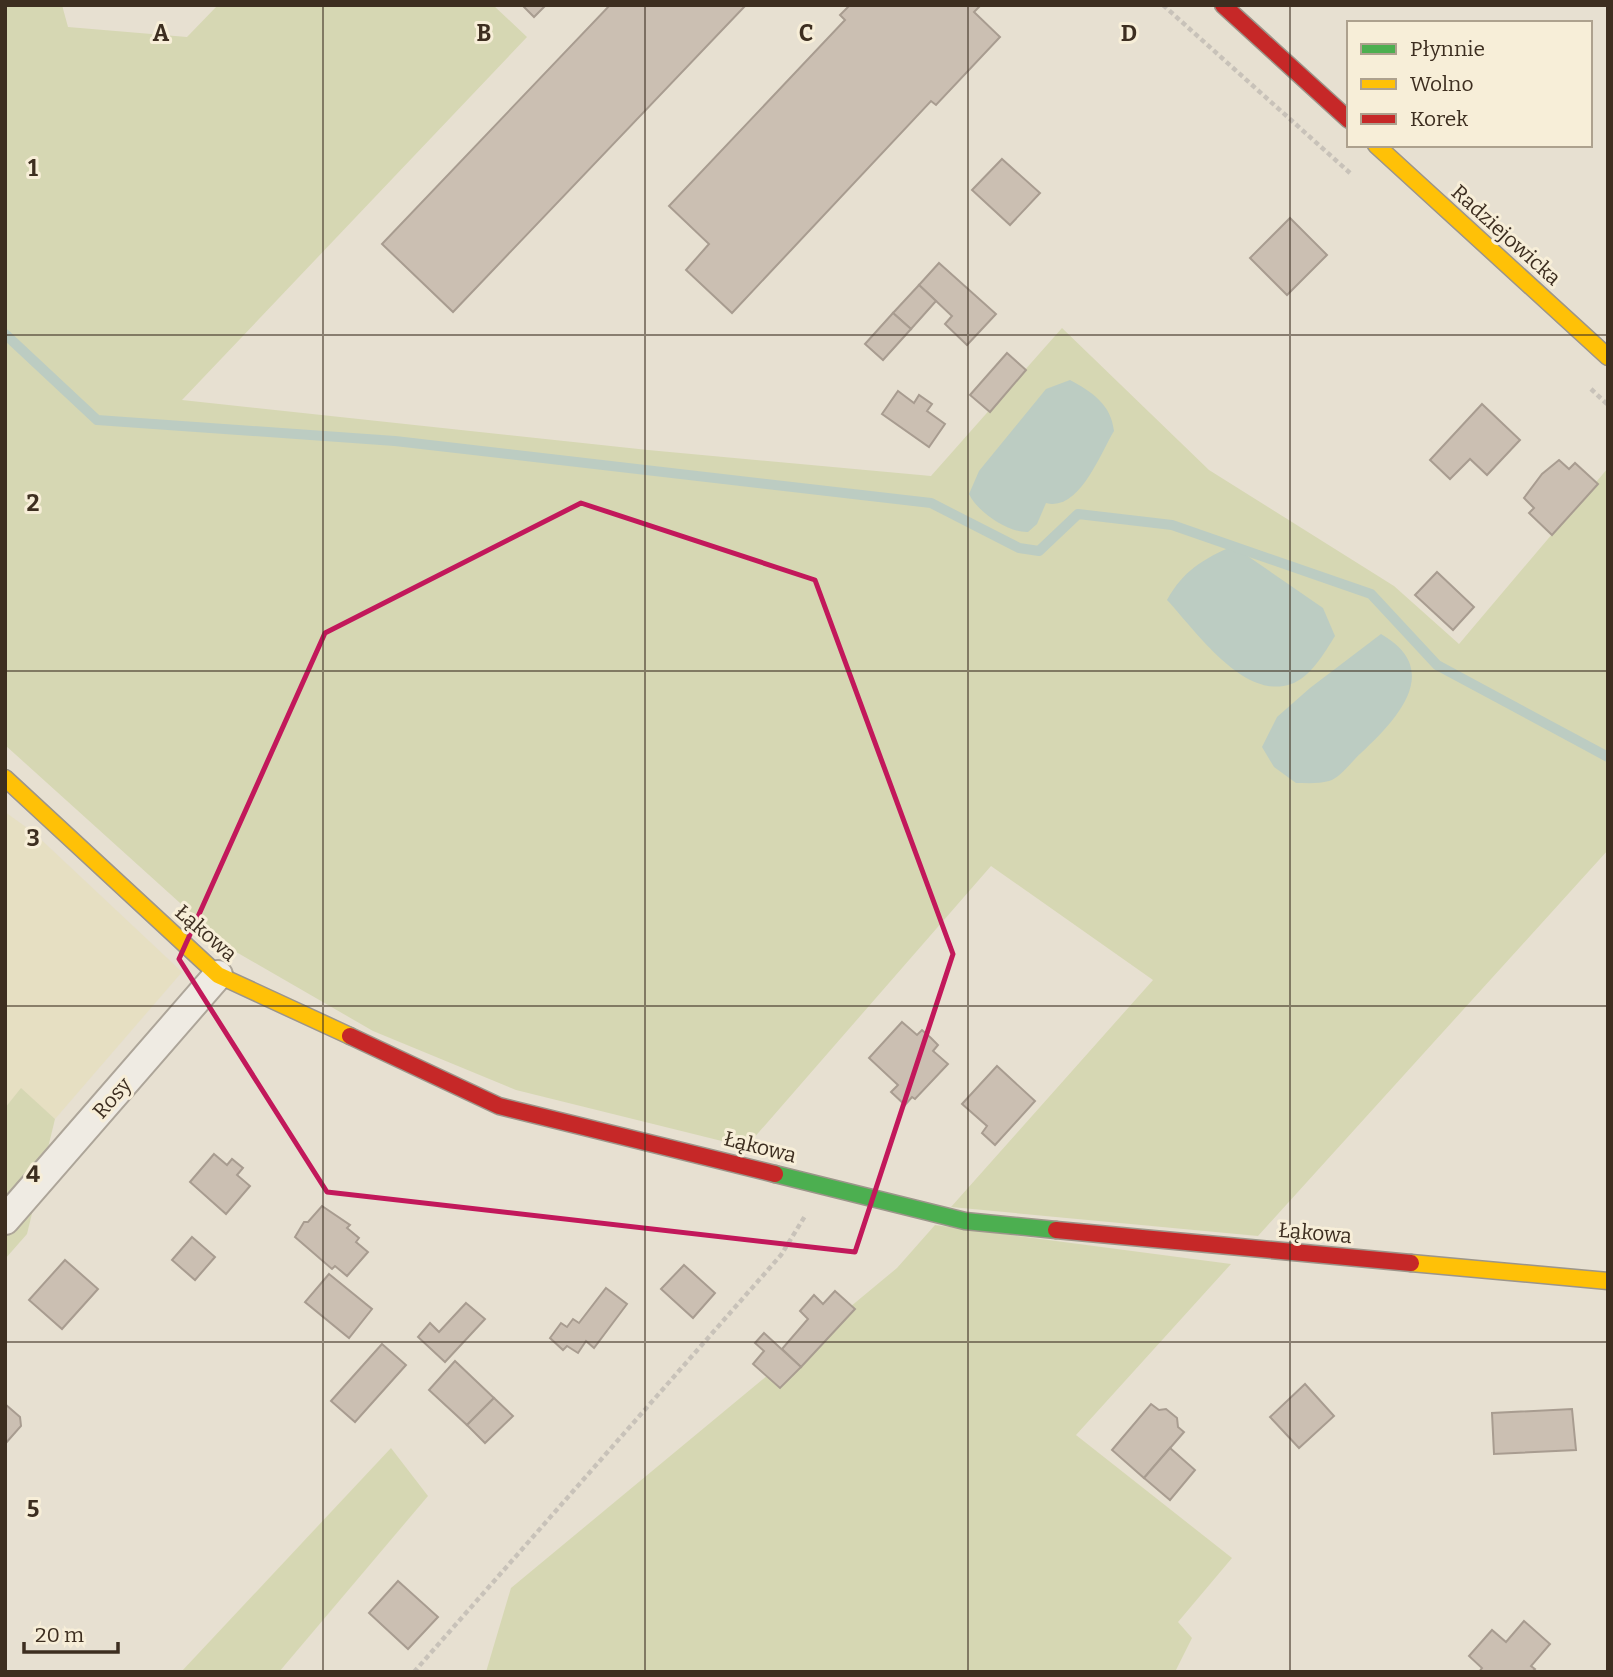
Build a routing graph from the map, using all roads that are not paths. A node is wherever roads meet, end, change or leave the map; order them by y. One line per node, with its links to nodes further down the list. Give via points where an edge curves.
1 (1223, 5): 2 (street)
2 (1347, 118)
3 (1378, 147): 4 (street, Radziejowicka)
4 (1607, 356)
5 (5, 778): 6 (street, Łąkowa)
6 (218, 975): 7 (street, Rosy); 8 (street, Łąkowa, via 499,1106 965,1221)
7 (5, 1220)
8 (1608, 1281)

